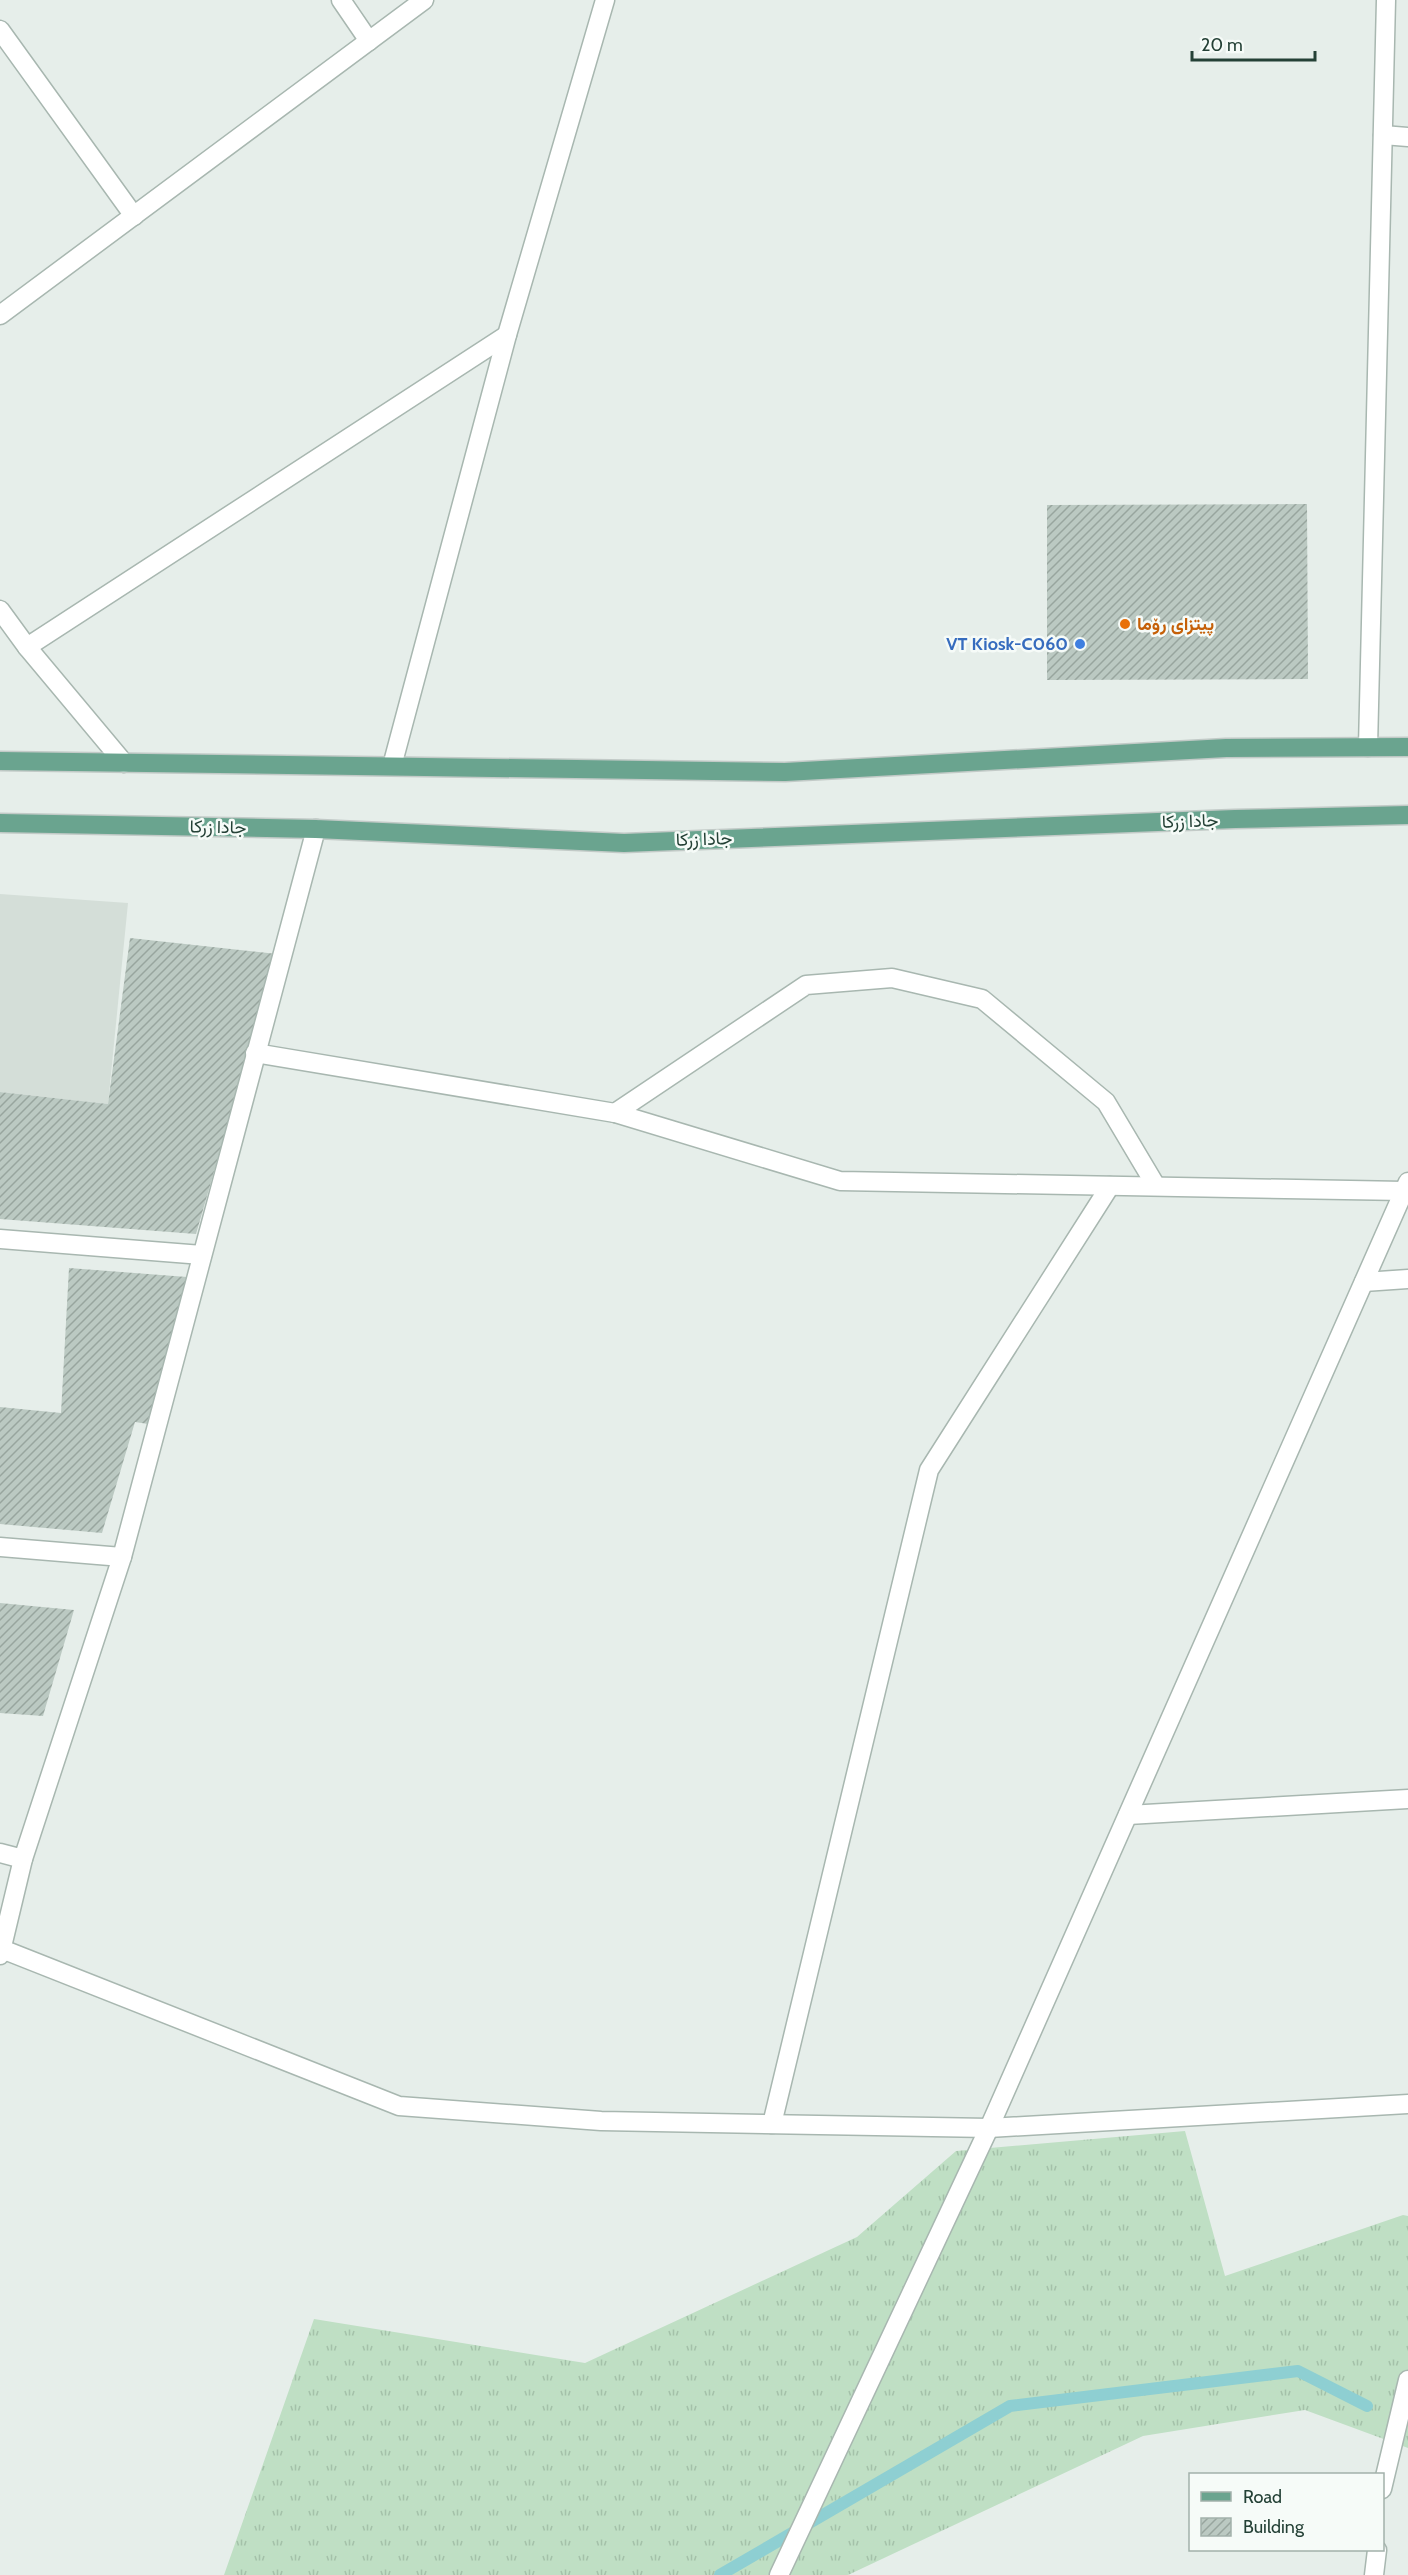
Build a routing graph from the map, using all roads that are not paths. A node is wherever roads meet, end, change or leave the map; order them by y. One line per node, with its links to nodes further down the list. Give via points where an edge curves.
1 (341, 0): 6 (street)
2 (424, 0): 6 (street)
3 (605, 0): 11 (street)
4 (1386, 0): 7 (street)
5 (0, 30): 9 (street)
6 (369, 41): 9 (street)
7 (1383, 135): 8 (street); 15 (street)
8 (1408, 137)
9 (134, 216): 10 (street)
10 (0, 315)
11 (507, 334): 13 (street); 18 (street)
12 (0, 610): 13 (street)
13 (27, 647): 17 (street)
14 (1404, 744): 15 (main road)
15 (1368, 747): 18 (main road, via 1226,748 785,772)
16 (0, 760): 17 (main road)
17 (124, 763): 18 (main road)
18 (392, 766)
19 (1408, 815): 21 (main road, جادا زرکا, via 624,843)
20 (0, 823): 21 (main road, جادا زرکا)
21 (316, 829): 22 (street)
22 (255, 1053): 23 (street); 28 (street)
23 (615, 1113): 24 (street, via 840,1181); 25 (street, via 806,985 892,978 982,999 1106,1102)
24 (1110, 1186): 25 (street); 39 (street, via 929,1470)
25 (1156, 1186): 26 (street)
26 (1406, 1186): 30 (street)
27 (0, 1239): 28 (street)
28 (202, 1255): 32 (street)
29 (1408, 1279): 30 (street)
30 (1364, 1282): 34 (street)
31 (0, 1547): 32 (street)
32 (122, 1557): 36 (street)
33 (1408, 1799): 34 (street)
34 (1128, 1815): 40 (street)
35 (0, 1853): 36 (street)
36 (23, 1859): 37 (street)
37 (1, 1952): 39 (street, via 399,2106 601,2121)
38 (1408, 2104): 40 (street)
39 (772, 2124): 40 (street)
40 (989, 2128): 44 (street)
41 (1408, 2380): 42 (street)
42 (1384, 2485)
43 (1377, 2551): 45 (street)
44 (779, 2575)
45 (1374, 2575)

